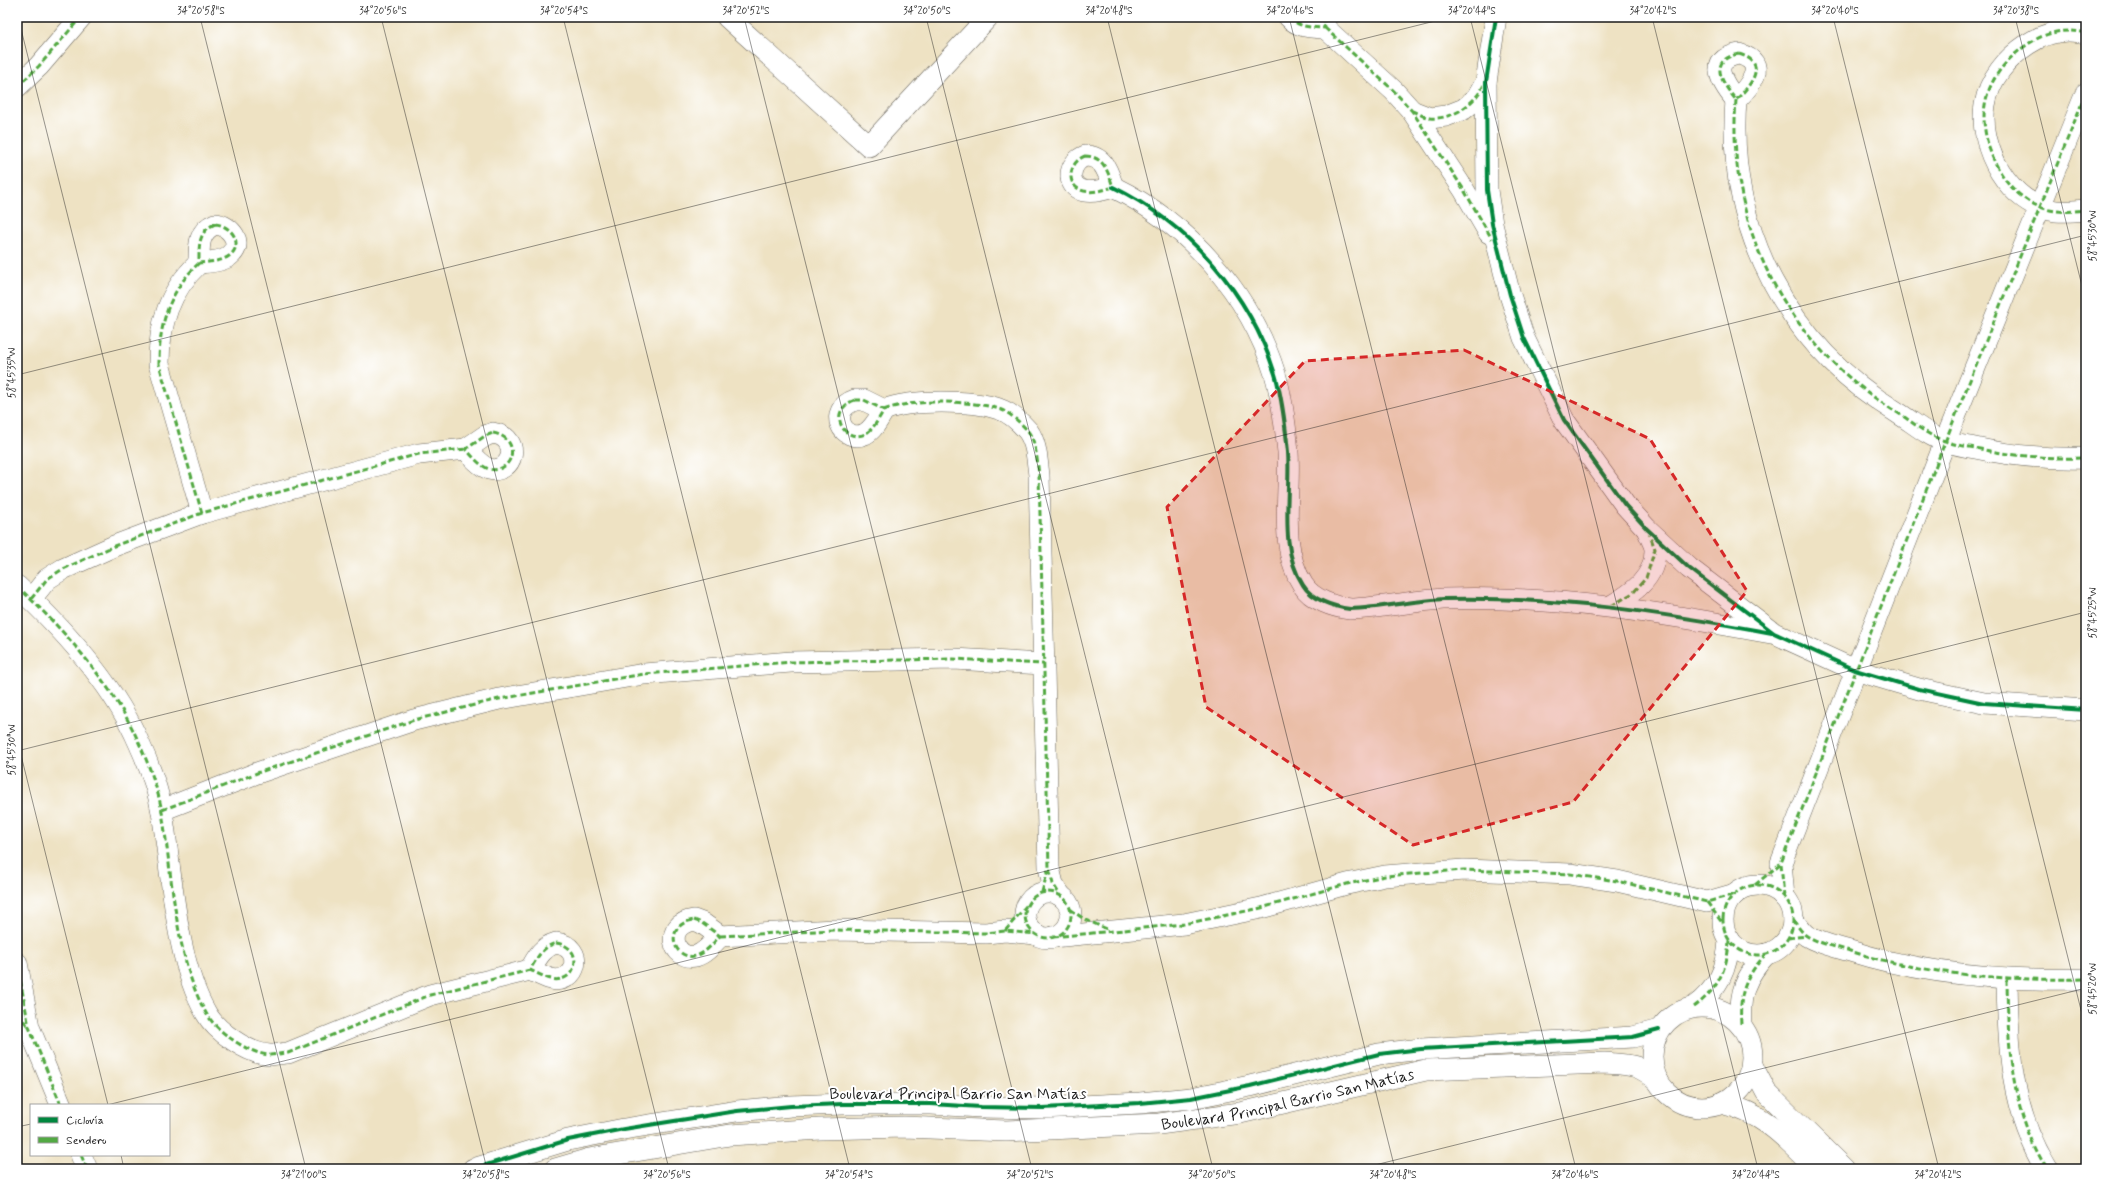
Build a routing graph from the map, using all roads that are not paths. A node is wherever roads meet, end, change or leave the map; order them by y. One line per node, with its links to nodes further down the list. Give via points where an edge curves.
1 (81, 17): 9 (street)
2 (727, 17): 3 (street, via 869,146)
3 (988, 17)
4 (1289, 17): 6 (street, via 1294,23 1302,26)
5 (1496, 17): 8 (street)
6 (1324, 22): 12 (street)
7 (2086, 33): 14 (street, via 2065,30 2049,34 2015,53 2002,67 1991,86 1985,104 1984,123 1992,159 2017,193)
8 (1486, 82): 12 (street, via 1477,98 1464,109 1446,116 1430,118); 16 (street, via 1487,190 1492,224)
9 (17, 87)
10 (2086, 93): 14 (street)
11 (1736, 100): 19 (street, via 1736,166 1744,210 1757,250 1788,310 1839,370 1872,398)
12 (1412, 111): 16 (street, via 1464,190)
13 (1113, 187): 25 (street, via 1181,231 1207,257 1251,317 1276,376 1283,417 1288,451 1288,530 1294,569 1303,586 1314,596 1336,607 1350,609 1442,600 1547,600)
14 (2040, 206): 15 (street, via 2054,211); 19 (street)
15 (2086, 210)
16 (1501, 257): 23 (street, via 1524,338 1564,420 1625,505)
17 (199, 263): 22 (street, via 186,274 172,298 159,340 159,364)
18 (884, 410): 27 (street, via 916,403 969,403 1000,409 1028,432 1036,451 1039,475)
19 (1945, 442): 21 (street, via 2018,456); 28 (street)
20 (466, 449): 22 (street, via 419,454)
21 (2086, 458)
22 (202, 513): 24 (street, via 114,546 63,569)
23 (1647, 530): 25 (street, via 1655,549 1646,578 1633,592); 26 (street, via 1689,568)
24 (24, 593): 30 (street, via 76,648 114,698 139,742)
25 (1611, 606): 26 (street)
26 (1774, 633): 28 (street)
27 (1044, 664): 30 (street, via 954,659 791,662 644,674 499,700 414,720 257,773); 35 (street, via 1049,868 1053,884)
28 (1855, 670): 29 (street, via 1919,689 1984,703); 31 (street)
29 (2086, 710)
30 (162, 810): 45 (street, via 181,938 193,982 206,1013 224,1033 248,1049 269,1055 288,1053 430,995)
31 (1781, 864): 32 (street); 34 (street)
32 (1755, 885): 33 (street); 34 (street, via 1776,890)
33 (1735, 894): 36 (street); 39 (street, via 1724,912)
34 (1784, 897): 40 (street, via 1789,904)
35 (1050, 900): 37 (street); 38 (street, via 1084,919); 41 (street, via 1025,917 1027,924); 41 (street, via 1071,916 1065,930)
36 (1707, 902): 38 (street, via 1617,881 1570,874 1464,870 1385,876 1310,893 1221,918); 39 (street)
37 (1006, 931): 41 (street); 42 (street, via 986,933 835,930)
38 (1113, 931): 41 (street)
39 (1726, 931): 43 (street, via 1736,947 1745,952); 48 (street, via 1728,955 1721,978 1707,997)
40 (1796, 931): 43 (street, via 1782,945); 46 (street, via 1868,957)
41 (1044, 935)
42 (720, 936)
43 (1766, 954): 50 (street, via 1753,968 1744,986 1740,1004)
44 (17, 963): 49 (street)
45 (530, 970)
46 (2007, 979): 47 (street); 62 (street, via 2012,1078 2023,1117)
47 (2086, 979)
48 (1694, 1007): 50 (street, via 1711,1007 1727,1013); 51 (street, via 1680,1011)
49 (23, 1021): 55 (street)
50 (1741, 1024): 52 (street, via 1752,1050)
51 (1659, 1030): 53 (street, via 1652,1055); 58 (street, Boulevard Principal Barrio San Matías, via 1633,1037 1421,1049 1379,1054 1250,1086 1191,1098 1147,1102 1043,1108 843,1104 737,1111 568,1140)
52 (1752, 1065): 54 (street, via 1746,1081 1736,1094); 61 (street, via 1766,1092)
53 (1658, 1081): 54 (street, via 1667,1093 1692,1106 1707,1107); 59 (street, Boulevard Principal Barrio San Matías, via 1645,1069 1610,1064 1426,1070 1240,1113 1159,1124 1006,1131 904,1127 737,1134 589,1159)
54 (1721, 1103): 60 (street, via 1746,1110 1781,1132)
55 (61, 1104)
56 (81, 1156): 57 (street)
57 (87, 1169)
58 (473, 1169)
59 (555, 1169)
60 (1817, 1169)
61 (1844, 1169)
62 (2047, 1169)

